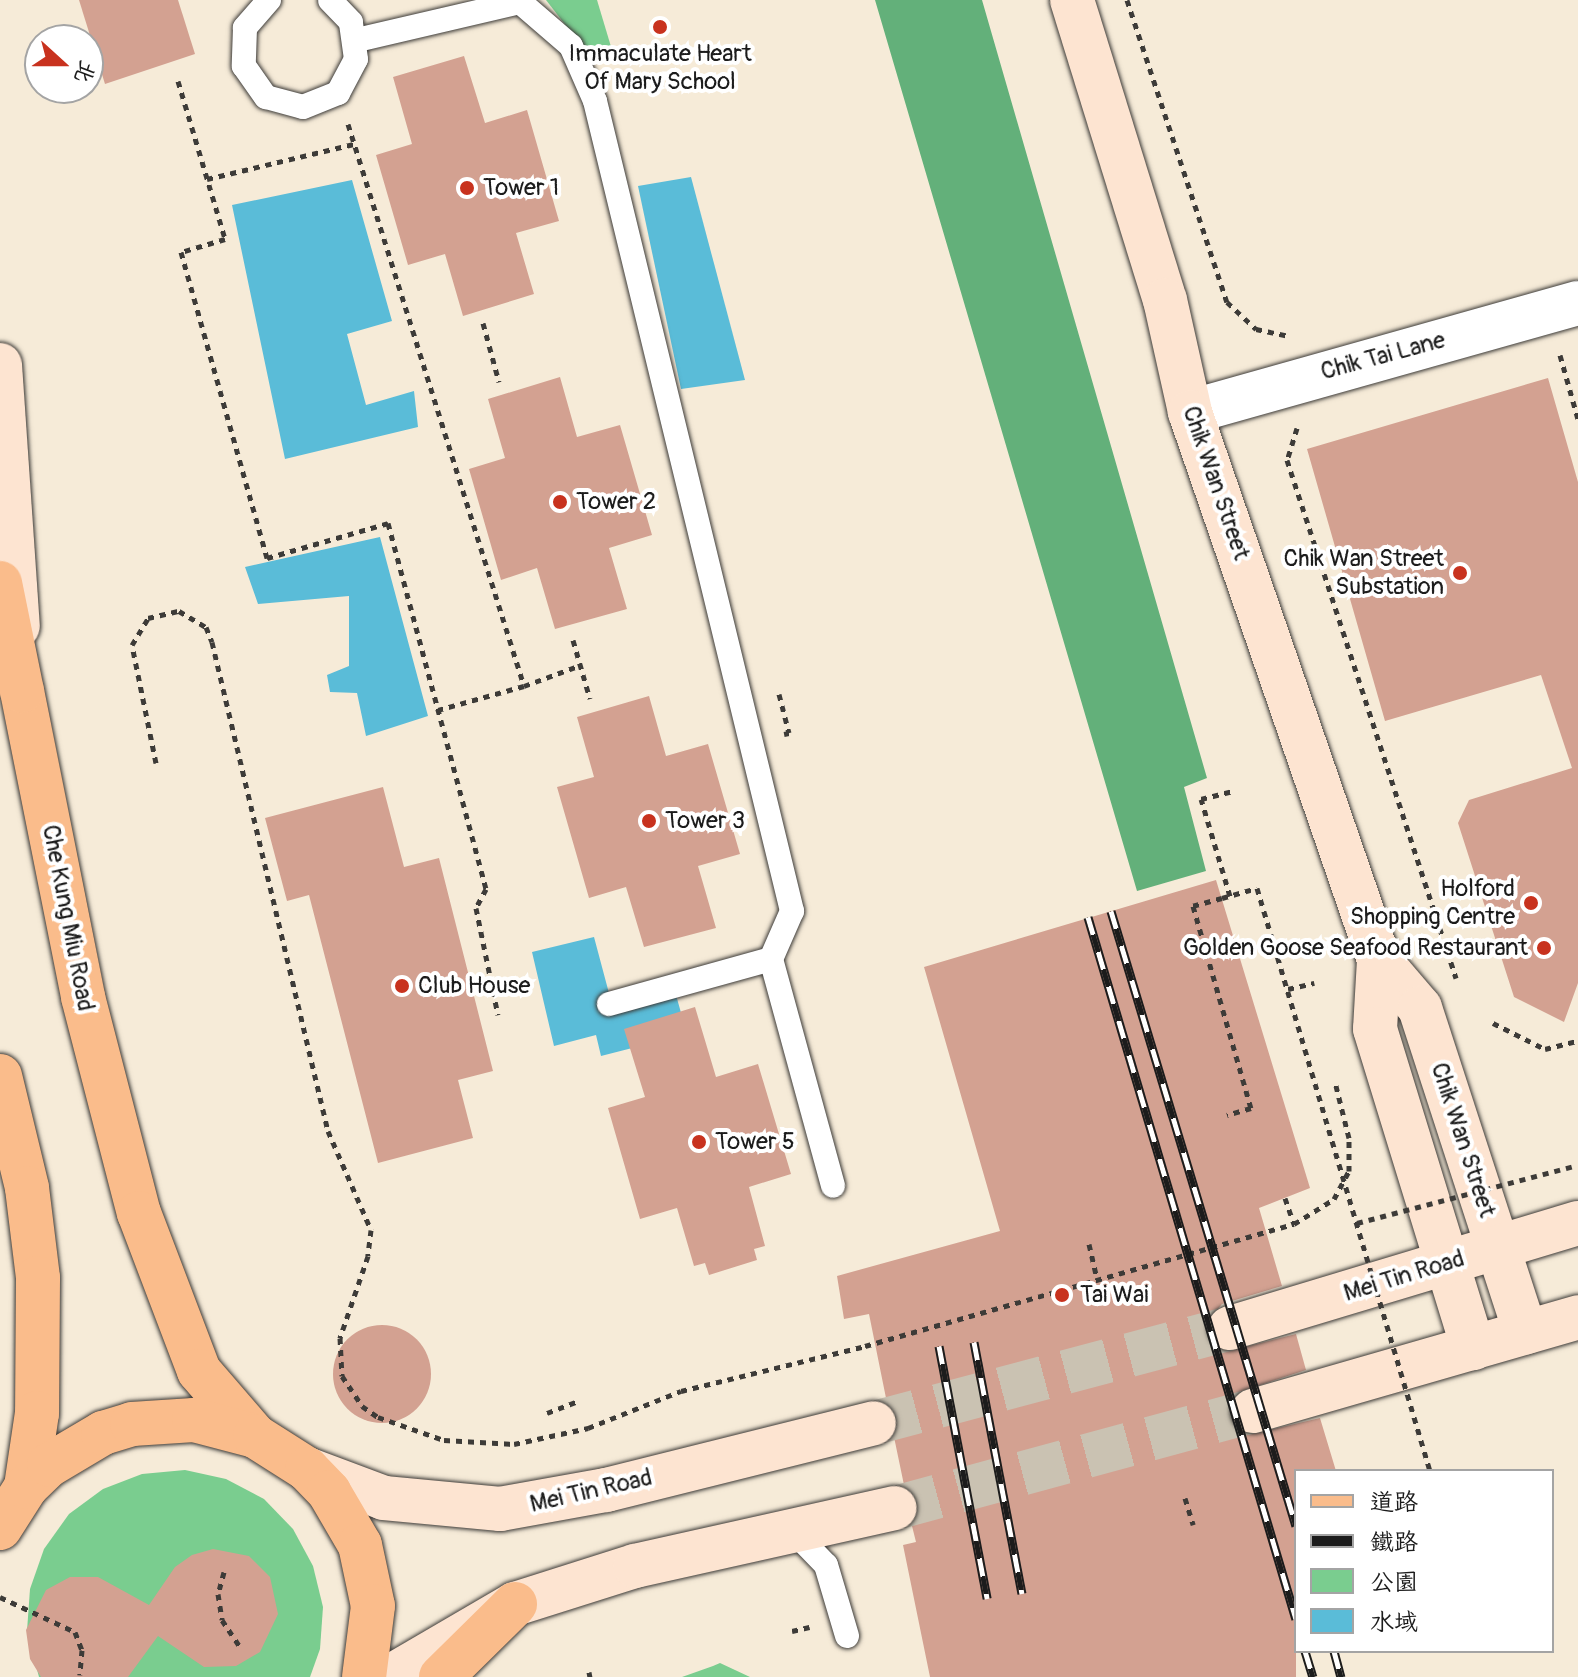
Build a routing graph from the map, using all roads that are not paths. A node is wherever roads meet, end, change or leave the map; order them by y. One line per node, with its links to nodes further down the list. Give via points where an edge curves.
1 (269, 0): 4 (lane, via 245,28 241,47 253,83 266,97 293,106 322,103 338,93 350,78)
2 (330, 0): 4 (lane, via 351,22)
3 (1072, 0): 7 (main road, Chik Wan Street, via 1165,300)
4 (357, 40): 10 (lane, via 520,2 571,46 595,101 792,911)
5 (1564, 307): 7 (street, Chik Tai Lane)
6 (0, 365): 9 (main road, Che Kung Miu Road)
7 (1190, 412): 11 (main road, Chik Wan Street)
8 (0, 583): 9 (main road)
9 (22, 691): 24 (main road, Che Kung Miu Road, via 104,1090 139,1213 199,1371)
10 (771, 959): 12 (lane); 14 (lane)
11 (1379, 960): 16 (main road, Chik Wan Street, via 1420,1008); 17 (main road, Chik Wan Street, via 1375,1029)
12 (609, 1004)
13 (0, 1076): 26 (main road, Che Kung Miu Road, via 27,1188 38,1278 37,1413)
14 (833, 1186)
15 (1578, 1223): 16 (main road, Mei Tin Road)
16 (1498, 1247): 17 (main road, Mei Tin Road); 20 (main road, Chik Wan Street)
17 (1447, 1264): 19 (main road, Mei Tin Road); 21 (main road, Chik Wan Street)
18 (1578, 1317): 20 (main road)
19 (1230, 1328)
20 (1525, 1332): 21 (main road)
21 (1473, 1348): 22 (main road)
22 (1253, 1411)
23 (874, 1423): 25 (main road, Mei Tin Road, via 606,1490 500,1509 384,1498)
24 (255, 1436): 25 (main road, Che Kung Miu Road); 26 (main road, Che Kung Miu Road, via 194,1420 132,1424 75,1448)
25 (307, 1469): 32 (main road, Che Kung Miu Road, via 346,1517 369,1575 373,1637)
26 (26, 1487): 28 (main road, Che Kung Miu Road)
27 (895, 1508): 29 (main road)
28 (0, 1528)
29 (793, 1531): 30 (main road, via 635,1566); 31 (lane, via 826,1565)
30 (515, 1604): 33 (main road); 34 (main road)
31 (847, 1636)
32 (364, 1677)
33 (390, 1677)
34 (441, 1677)

